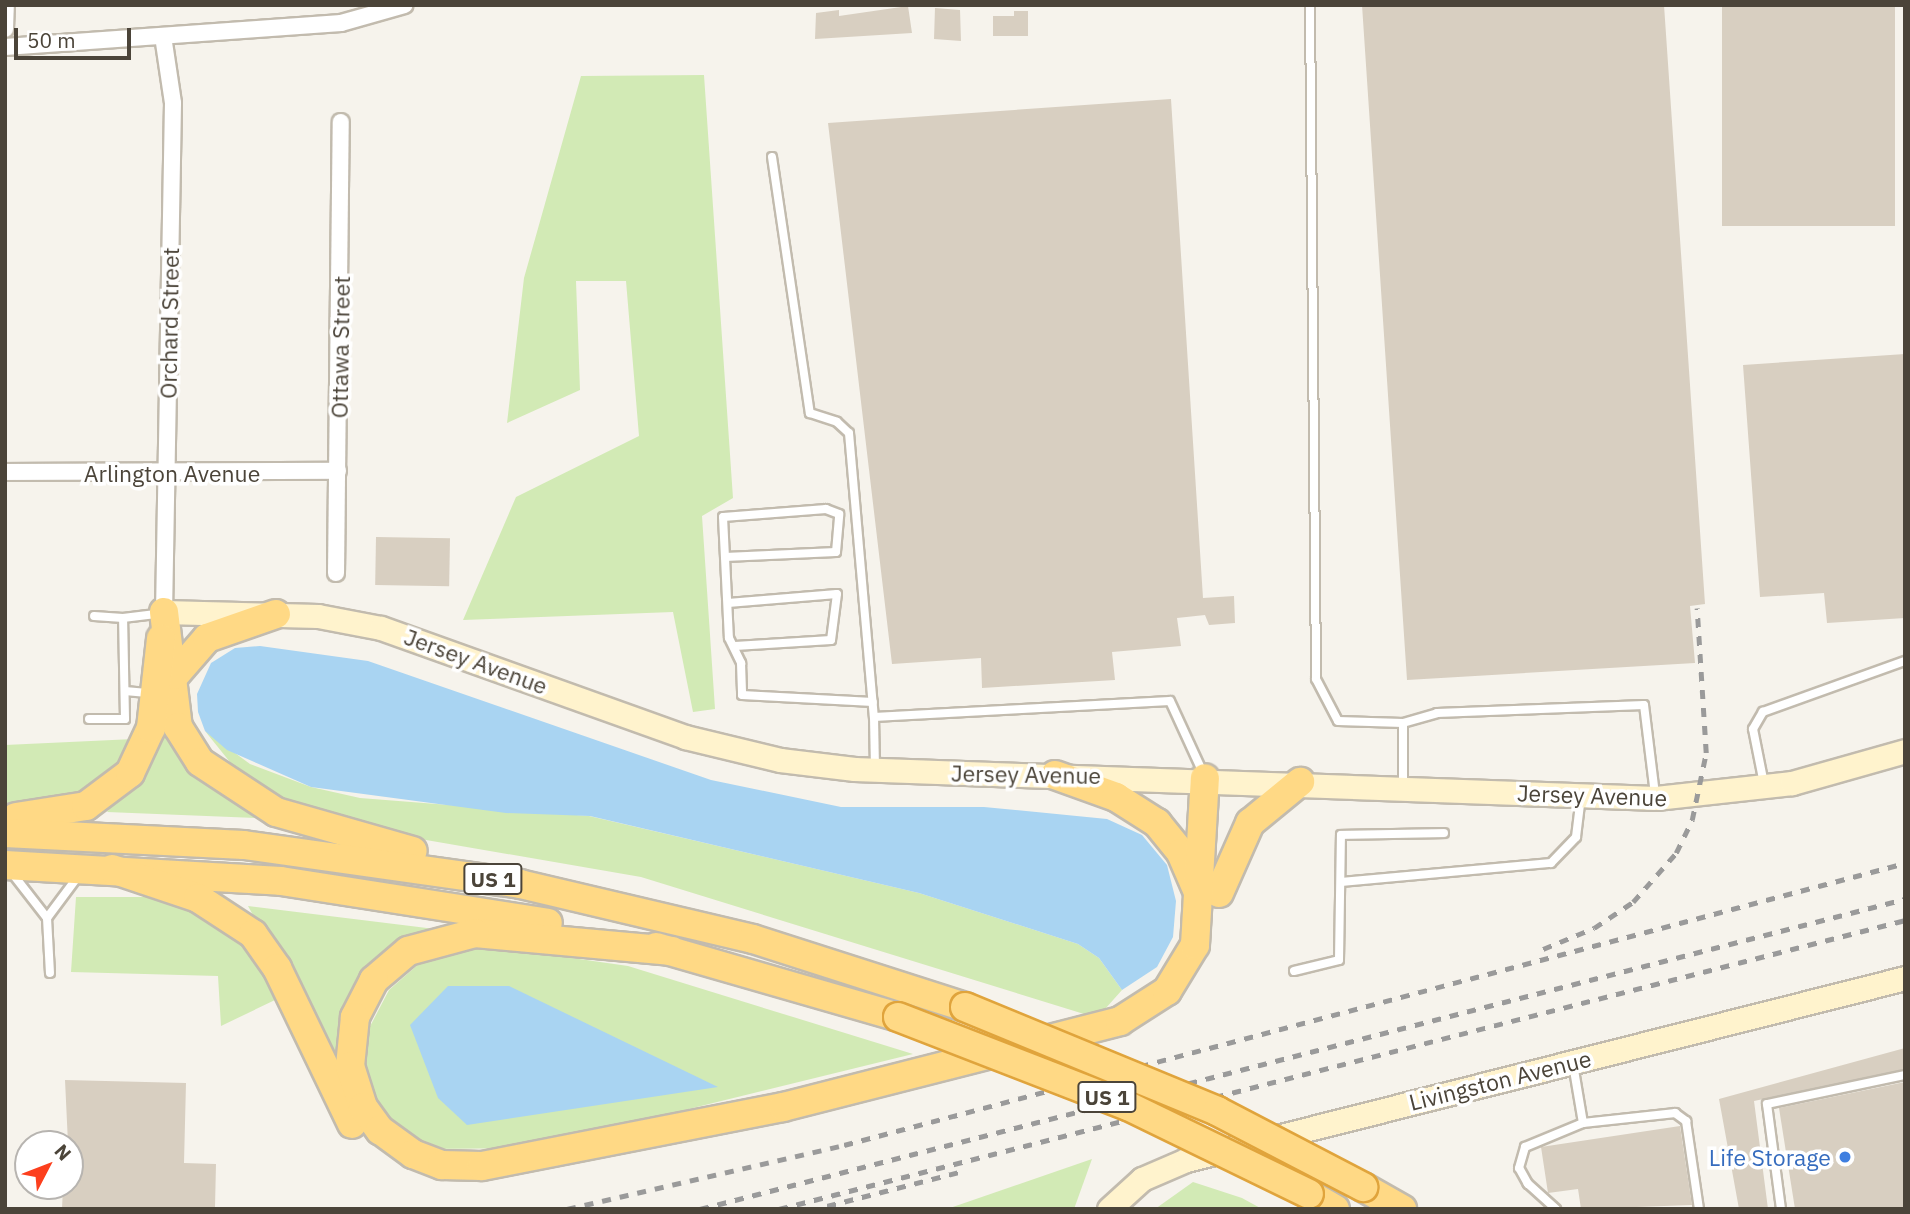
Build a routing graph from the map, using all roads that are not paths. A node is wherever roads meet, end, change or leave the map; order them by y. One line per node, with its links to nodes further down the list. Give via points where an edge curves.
1 (6, 5): 4 (street)
2 (405, 5): 5 (street, via 341,23)
3 (1310, 5): 26 (lane, via 1316,679 1338,722)
4 (5, 29)
5 (163, 36): 6 (street); 11 (street, Orchard Street, via 173,103)
6 (5, 47)
7 (341, 122): 9 (street, Ottawa Street)
8 (772, 157): 23 (lane, via 810,413 837,422 849,433)
9 (338, 471): 11 (street, Arlington Avenue); 13 (street, Ottawa Street)
10 (5, 472): 11 (street, Arlington Avenue)
11 (167, 476): 15 (street, Orchard Street)
12 (725, 557): 12 (lane, via 723,517 826,509 839,514 836,552); 14 (lane)
13 (336, 573)
14 (728, 603): 19 (lane); 19 (lane, via 837,594 840,610 831,640)
15 (164, 612): 16 (main road, Jersey Avenue); 18 (lane); 21 (highway)
16 (276, 614): 21 (highway, via 207,638); 28 (main road, Jersey Avenue, via 381,628 729,749)
17 (94, 616): 18 (lane)
18 (123, 618): 22 (lane)
19 (736, 646): 23 (lane, via 742,695)
20 (1905, 661): 33 (lane, via 1763,712 1753,729)
21 (165, 684): 22 (lane); 36 (highway, via 143,753 113,791 63,813); 43 (highway, via 182,739 212,773 243,794 312,825)
22 (125, 691): 25 (lane, via 125,719)
23 (873, 702): 24 (lane)
24 (874, 717): 28 (lane); 30 (lane, via 1170,701)
25 (89, 719)
26 (1403, 723): 32 (lane); 35 (lane, via 1437,713 1644,705)
27 (1905, 751): 33 (main road, Jersey Avenue)
28 (875, 770): 29 (main road, Jersey Avenue)
29 (1055, 775): 30 (main road, Jersey Avenue); 44 (highway, via 1116,797 1157,823)
30 (1213, 779): 31 (main road, Jersey Avenue); 44 (highway)
31 (1300, 782): 32 (main road, Jersey Avenue); 44 (highway, via 1250,823)
32 (1402, 786): 34 (main road, Jersey Avenue)
33 (1765, 787): 35 (main road, Jersey Avenue)
34 (1581, 796): 35 (main road, Jersey Avenue); 42 (lane, via 1576,837 1551,863)
35 (1656, 798)
36 (5, 818)
37 (5, 833): 43 (highway, US 1, via 244,845)
38 (1444, 833): 42 (lane, via 1341,835)
39 (5, 865): 40 (highway, US 1); 45 (lane)
40 (84, 868): 41 (highway, US 1); 45 (lane)
41 (112, 869): 44 (highway, via 198,898 244,925 276,968 343,1107 367,1143 414,1175 469,1185 794,1122 1132,1035 1171,1012 1199,979 1214,941); 46 (highway, US 1, via 394,895)
42 (1341, 882): 47 (lane, via 1339,960)
43 (520, 884): 55 (highway, US 1, bridge, via 753,939 965,1007 1217,1111)
44 (1210, 898): 46 (highway, via 1183,970 1167,991 1132,1016 839,1094 469,1167 442,1165 399,1147 363,1107 349,1058 355,1017 374,980 408,951 475,933)
45 (47, 918): 48 (lane)
46 (671, 951): 54 (highway, US 1, bridge, via 898,1017 1128,1106)
47 (1294, 971)
48 (50, 973)
49 (1905, 978): 50 (main road, Livingston Avenue)
50 (1572, 1062): 52 (lane); 53 (main road, Livingston Avenue, via 1186,1160 1142,1179)
51 (1905, 1076): 58 (lane, via 1768,1104)
52 (1583, 1123): 56 (lane, via 1535,1140 1520,1157 1528,1184); 57 (lane, via 1682,1115)
53 (1109, 1209)
54 (1335, 1209)
55 (1402, 1209)
56 (1556, 1209)
57 (1699, 1209)
58 (1781, 1209)

